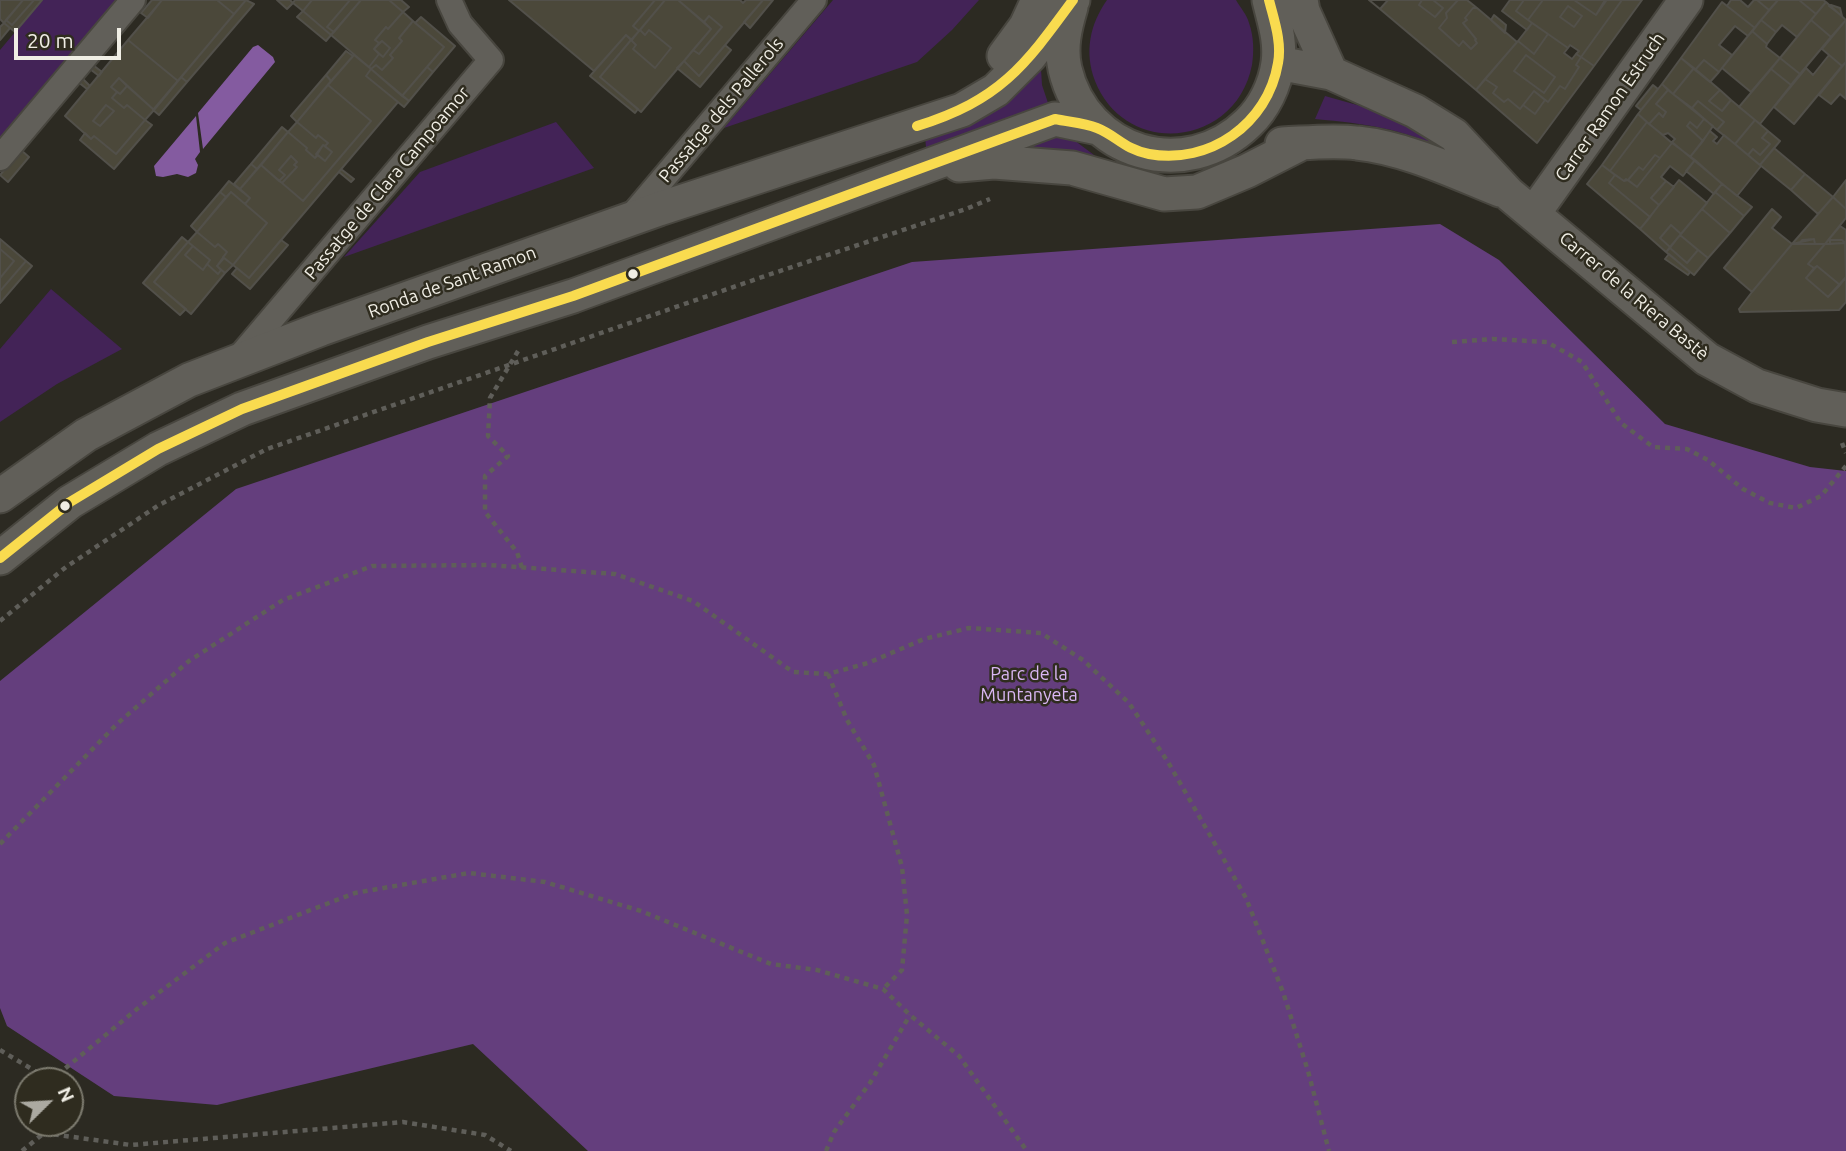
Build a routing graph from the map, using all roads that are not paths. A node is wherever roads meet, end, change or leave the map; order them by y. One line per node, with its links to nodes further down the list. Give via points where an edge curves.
1 (133, 0): 14 (street)
2 (449, 0): 18 (street, Passatge de Clara Campoamor, via 460,24 491,60)
3 (814, 0): 17 (street, Passatge dels Pallerols)
4 (1038, 0): 10 (street, Ronda de Sant Ramon, via 1000,63)
5 (1073, 0): 10 (street, Ronda de Sant Ramon, via 1030,56 996,90); 11 (street, Ronda de Sant Ramon, via 1063,33 1064,68 1076,101)
6 (1686, 0): 16 (street, Carrer Ramon Estruch)
7 (1277, 1): 8 (street, Ronda de Sant Ramon); 9 (street, Ronda de Sant Ramon, via 1303,11)
8 (1278, 63): 9 (street, Carrer de la Riera Bastè); 13 (street, Ronda de Sant Ramon, via 1256,116 1235,136)
9 (1331, 73): 16 (street, Carrer de la Riera Bastè, via 1415,111 1454,135)
10 (929, 122): 17 (street, Ronda de Sant Ramon)
11 (1098, 128): 13 (street, Ronda de Sant Ramon, via 1123,145 1151,155 1181,156); 15 (street, Ronda de Sant Ramon, via 1055,119)
12 (1302, 143): 13 (street, Carrer de la Riera Bastè); 15 (street, Ronda de Sant Ramon, via 1196,192 1164,194 1072,168 994,162); 16 (street, Carrer de la Riera Bastè, via 1357,143 1397,151 1441,166)
13 (1210, 150)
14 (0, 158)
15 (922, 169): 21 (street, Ronda de Sant Ramon, via 573,296 242,409 158,450 71,502)
16 (1521, 204): 19 (street, Carrer de la Riera Bastè, via 1707,359 1757,386)
17 (628, 220): 18 (street, Ronda de Sant Ramon)
18 (235, 362): 20 (street, Ronda de Sant Ramon, via 189,380 86,435)
19 (1846, 410)
20 (0, 496)
21 (0, 558)

